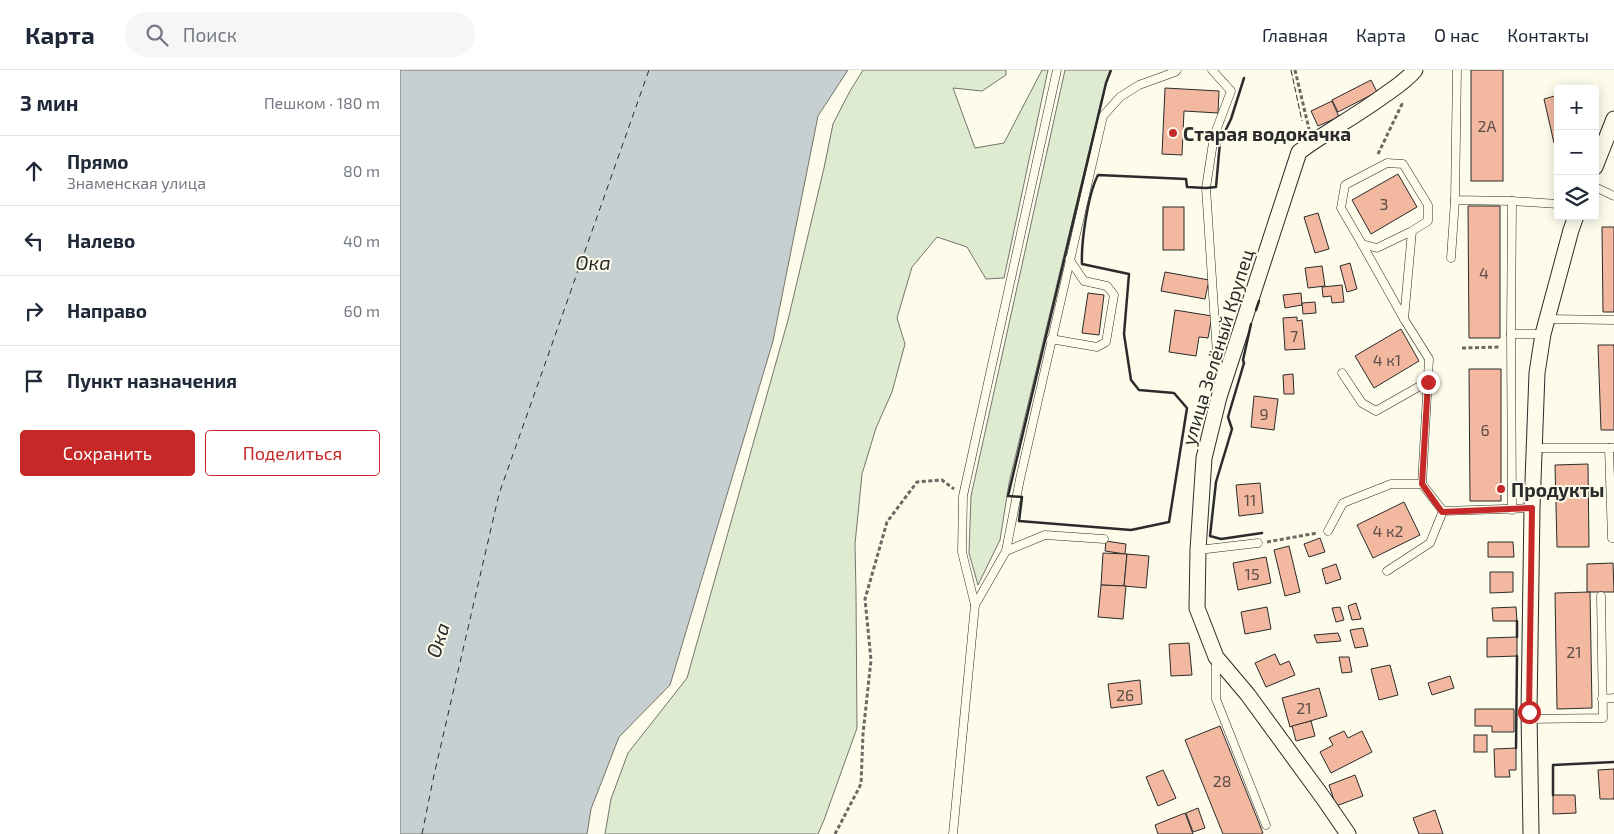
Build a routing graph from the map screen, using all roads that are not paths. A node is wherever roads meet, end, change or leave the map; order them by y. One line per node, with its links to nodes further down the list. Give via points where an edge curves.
1 (1057, 70): 41 (lane, via 963,496 962,552)
2 (1178, 70): 17 (lane, via 1139,85 1120,97 1103,116)
3 (1212, 70): 26 (lane, via 1231,91 1214,136 1206,188)
4 (1415, 70): 26 (street, улица Зелёный Крупец, via 1378,100 1299,152)
5 (1457, 70): 10 (lane)
6 (1614, 119): 7 (street)
7 (1599, 157)
8 (1599, 190): 9 (lane)
9 (1614, 196)
10 (1455, 200): 11 (lane); 16 (lane)
11 (1512, 201): 12 (lane); 21 (lane)
12 (1554, 204)
13 (1575, 220): 19 (street)
14 (1412, 230): 15 (lane, via 1377,248); 15 (lane, via 1428,221 1428,205 1403,164 1387,163 1345,185 1341,208); 18 (lane)
15 (1362, 244): 18 (lane)
16 (1451, 258)
17 (1069, 259): 23 (lane); 23 (lane, via 1084,281 1107,286 1114,295 1106,342 1097,347)
18 (1404, 319): 25 (lane, via 1429,359)
19 (1547, 319): 20 (lane); 22 (street)
20 (1614, 320)
21 (1511, 334): 22 (lane); 31 (lane)
22 (1543, 334): 27 (street, via 1536,373)
23 (1052, 338): 38 (lane)
24 (1342, 373): 25 (lane, via 1362,402 1376,411)
25 (1428, 382): 29 (lane)
26 (1219, 397): 37 (street, улица Зелёный Крупец, via 1204,458)
27 (1534, 448): 28 (lane); 30 (street)
28 (1611, 448): 34 (lane)
29 (1422, 484): 32 (lane); 33 (lane, via 1391,484 1343,503)
30 (1532, 508): 31 (lane); 45 (street)
31 (1512, 510): 32 (lane)
32 (1442, 512): 39 (lane, via 1430,543)
33 (1328, 531)
34 (1614, 538)
35 (1104, 539): 38 (lane, via 1044,535)
36 (1258, 543): 37 (lane)
37 (1198, 550): 42 (street, улица Зелёный Крупец, via 1197,608)
38 (1006, 551): 41 (lane)
39 (1387, 571)
40 (1601, 596): 44 (lane)
41 (975, 605): 47 (lane)
42 (1216, 658): 46 (lane, via 1216,699); 48 (street, улица Зелёный Крупец, via 1248,695)
43 (1614, 698): 44 (lane)
44 (1602, 699): 45 (lane, via 1603,718)
45 (1530, 719): 49 (street)
46 (1266, 825)
47 (953, 834)
48 (1348, 834)
49 (1531, 834)

